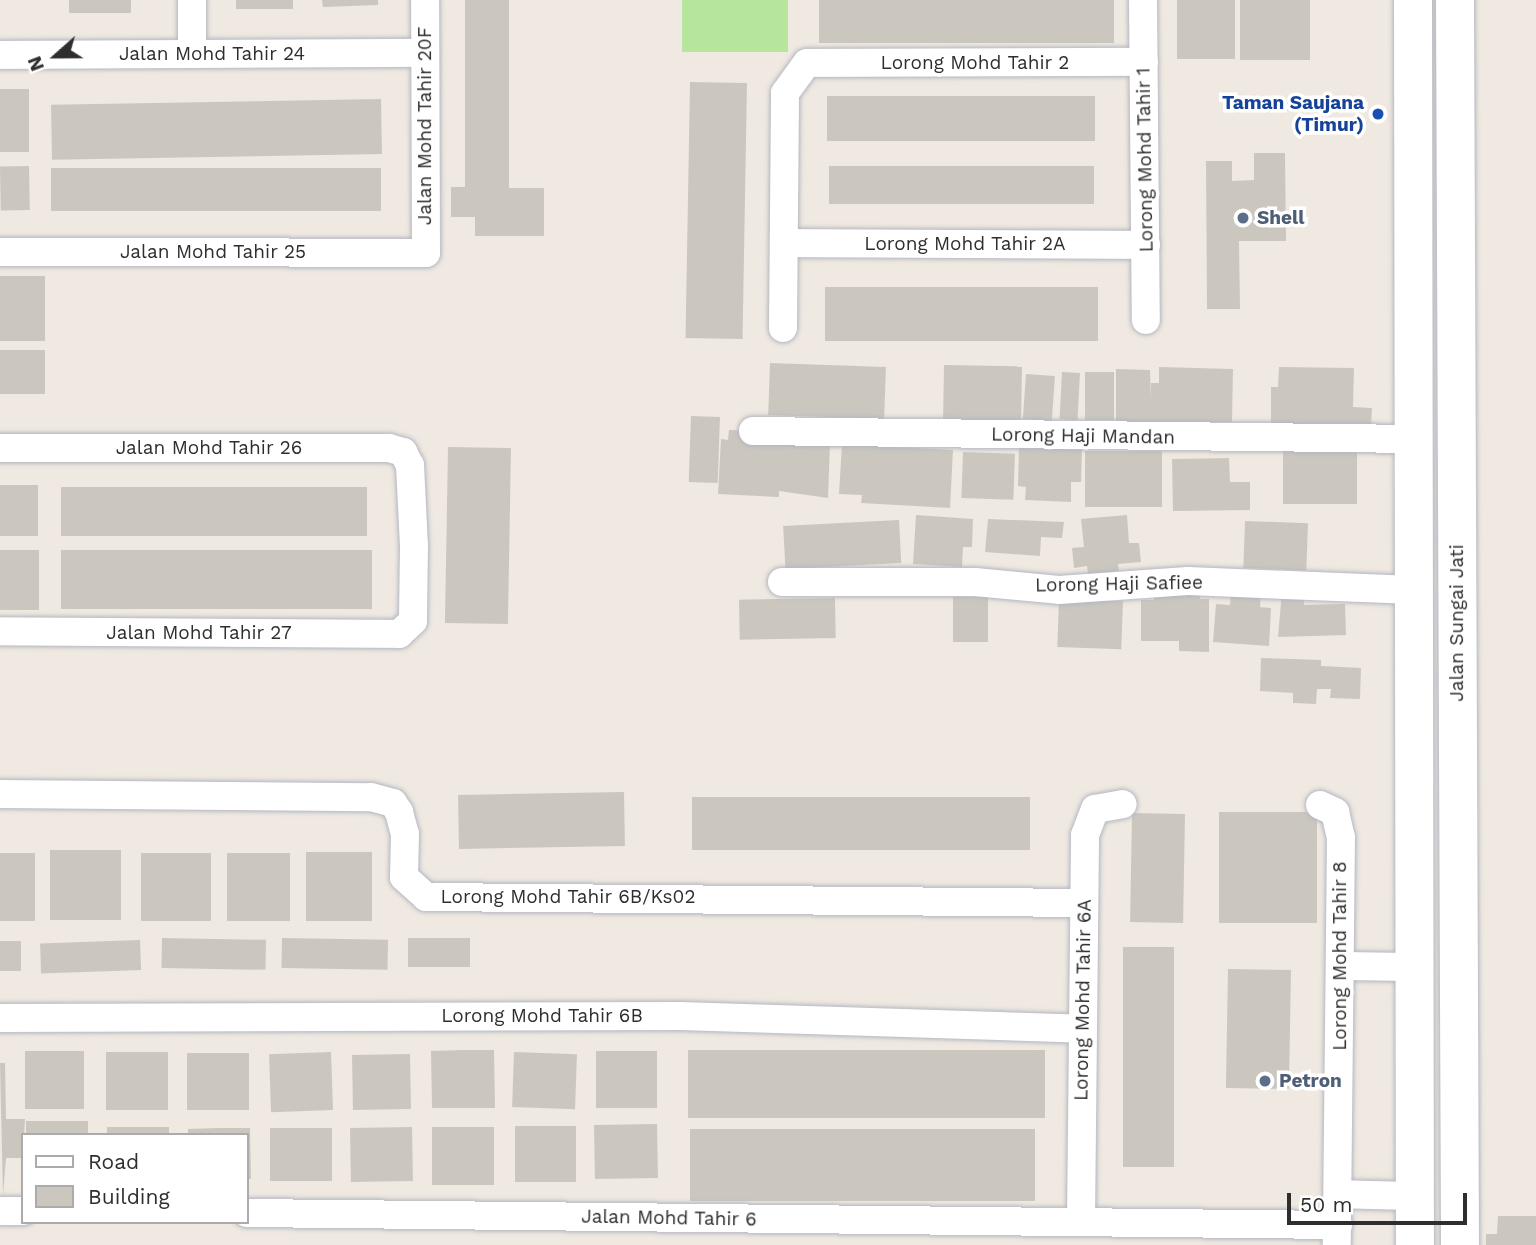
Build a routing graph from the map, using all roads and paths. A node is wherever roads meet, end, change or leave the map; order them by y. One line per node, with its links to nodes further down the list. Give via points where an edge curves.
1 (192, 0): 7 (street)
2 (425, 0): 6 (street, Jalan Mohd Tahir 20F)
3 (1143, 0): 9 (street, Lorong Mohd Tahir 1)
4 (1413, 0): 17 (main road)
5 (1455, 0): 39 (main road, Jalan Sungai Jati)
6 (425, 53): 7 (street, Jalan Mohd Tahir 24); 13 (street, Jalan Mohd Tahir 20F)
7 (192, 54): 8 (street, Jalan Mohd Tahir 24)
8 (0, 55)
9 (1144, 62): 10 (street, Lorong Mohd Tahir 2, via 807,64 785,93); 11 (street, Lorong Mohd Tahir 1)
10 (785, 243): 11 (street, Lorong Mohd Tahir 2A); 15 (street)
11 (1146, 245): 14 (street, Lorong Mohd Tahir 1)
12 (0, 252): 13 (street, Jalan Mohd Tahir 25)
13 (426, 253)
14 (1146, 320)
15 (783, 328)
16 (753, 431): 17 (street, Lorong Haji Mandan)
17 (1414, 439): 20 (main road)
18 (0, 448): 22 (street, Jalan Mohd Tahir 26, via 389,448 403,452 410,465 413,621)
19 (782, 582): 20 (street, Lorong Haji Safiee, via 975,582 1059,590 1188,581)
20 (1414, 590): 28 (main road)
21 (0, 631): 22 (street, Jalan Mohd Tahir 27)
22 (399, 634)
23 (0, 794): 26 (street, Lorong Mohd Tahir 6B/Ks02, via 371,797 393,803 399,813 405,834 404,877 426,897)
24 (1123, 804): 26 (street, Lorong Mohd Tahir 6A, via 1095,809 1085,835)
25 (1320, 805): 27 (street, Lorong Mohd Tahir 8, via 1335,812 1340,828)
26 (1084, 903): 30 (street, Lorong Mohd Tahir 6A)
27 (1340, 966): 28 (street); 31 (street, Lorong Mohd Tahir 8)
28 (1415, 967): 32 (main road)
29 (0, 1018): 30 (street, Lorong Mohd Tahir 6B, via 680,1016)
30 (1083, 1030): 36 (street, Lorong Mohd Tahir 6A)
31 (1338, 1194): 32 (street); 37 (street, Lorong Mohd Tahir 8)
32 (1415, 1196): 38 (main road)
33 (0, 1210): 34 (street)
34 (21, 1211)
35 (248, 1213): 36 (street, Jalan Mohd Tahir 6)
36 (1095, 1228): 37 (street, Jalan Mohd Tahir 6)
37 (1337, 1235)
38 (1415, 1245)
39 (1460, 1245)

